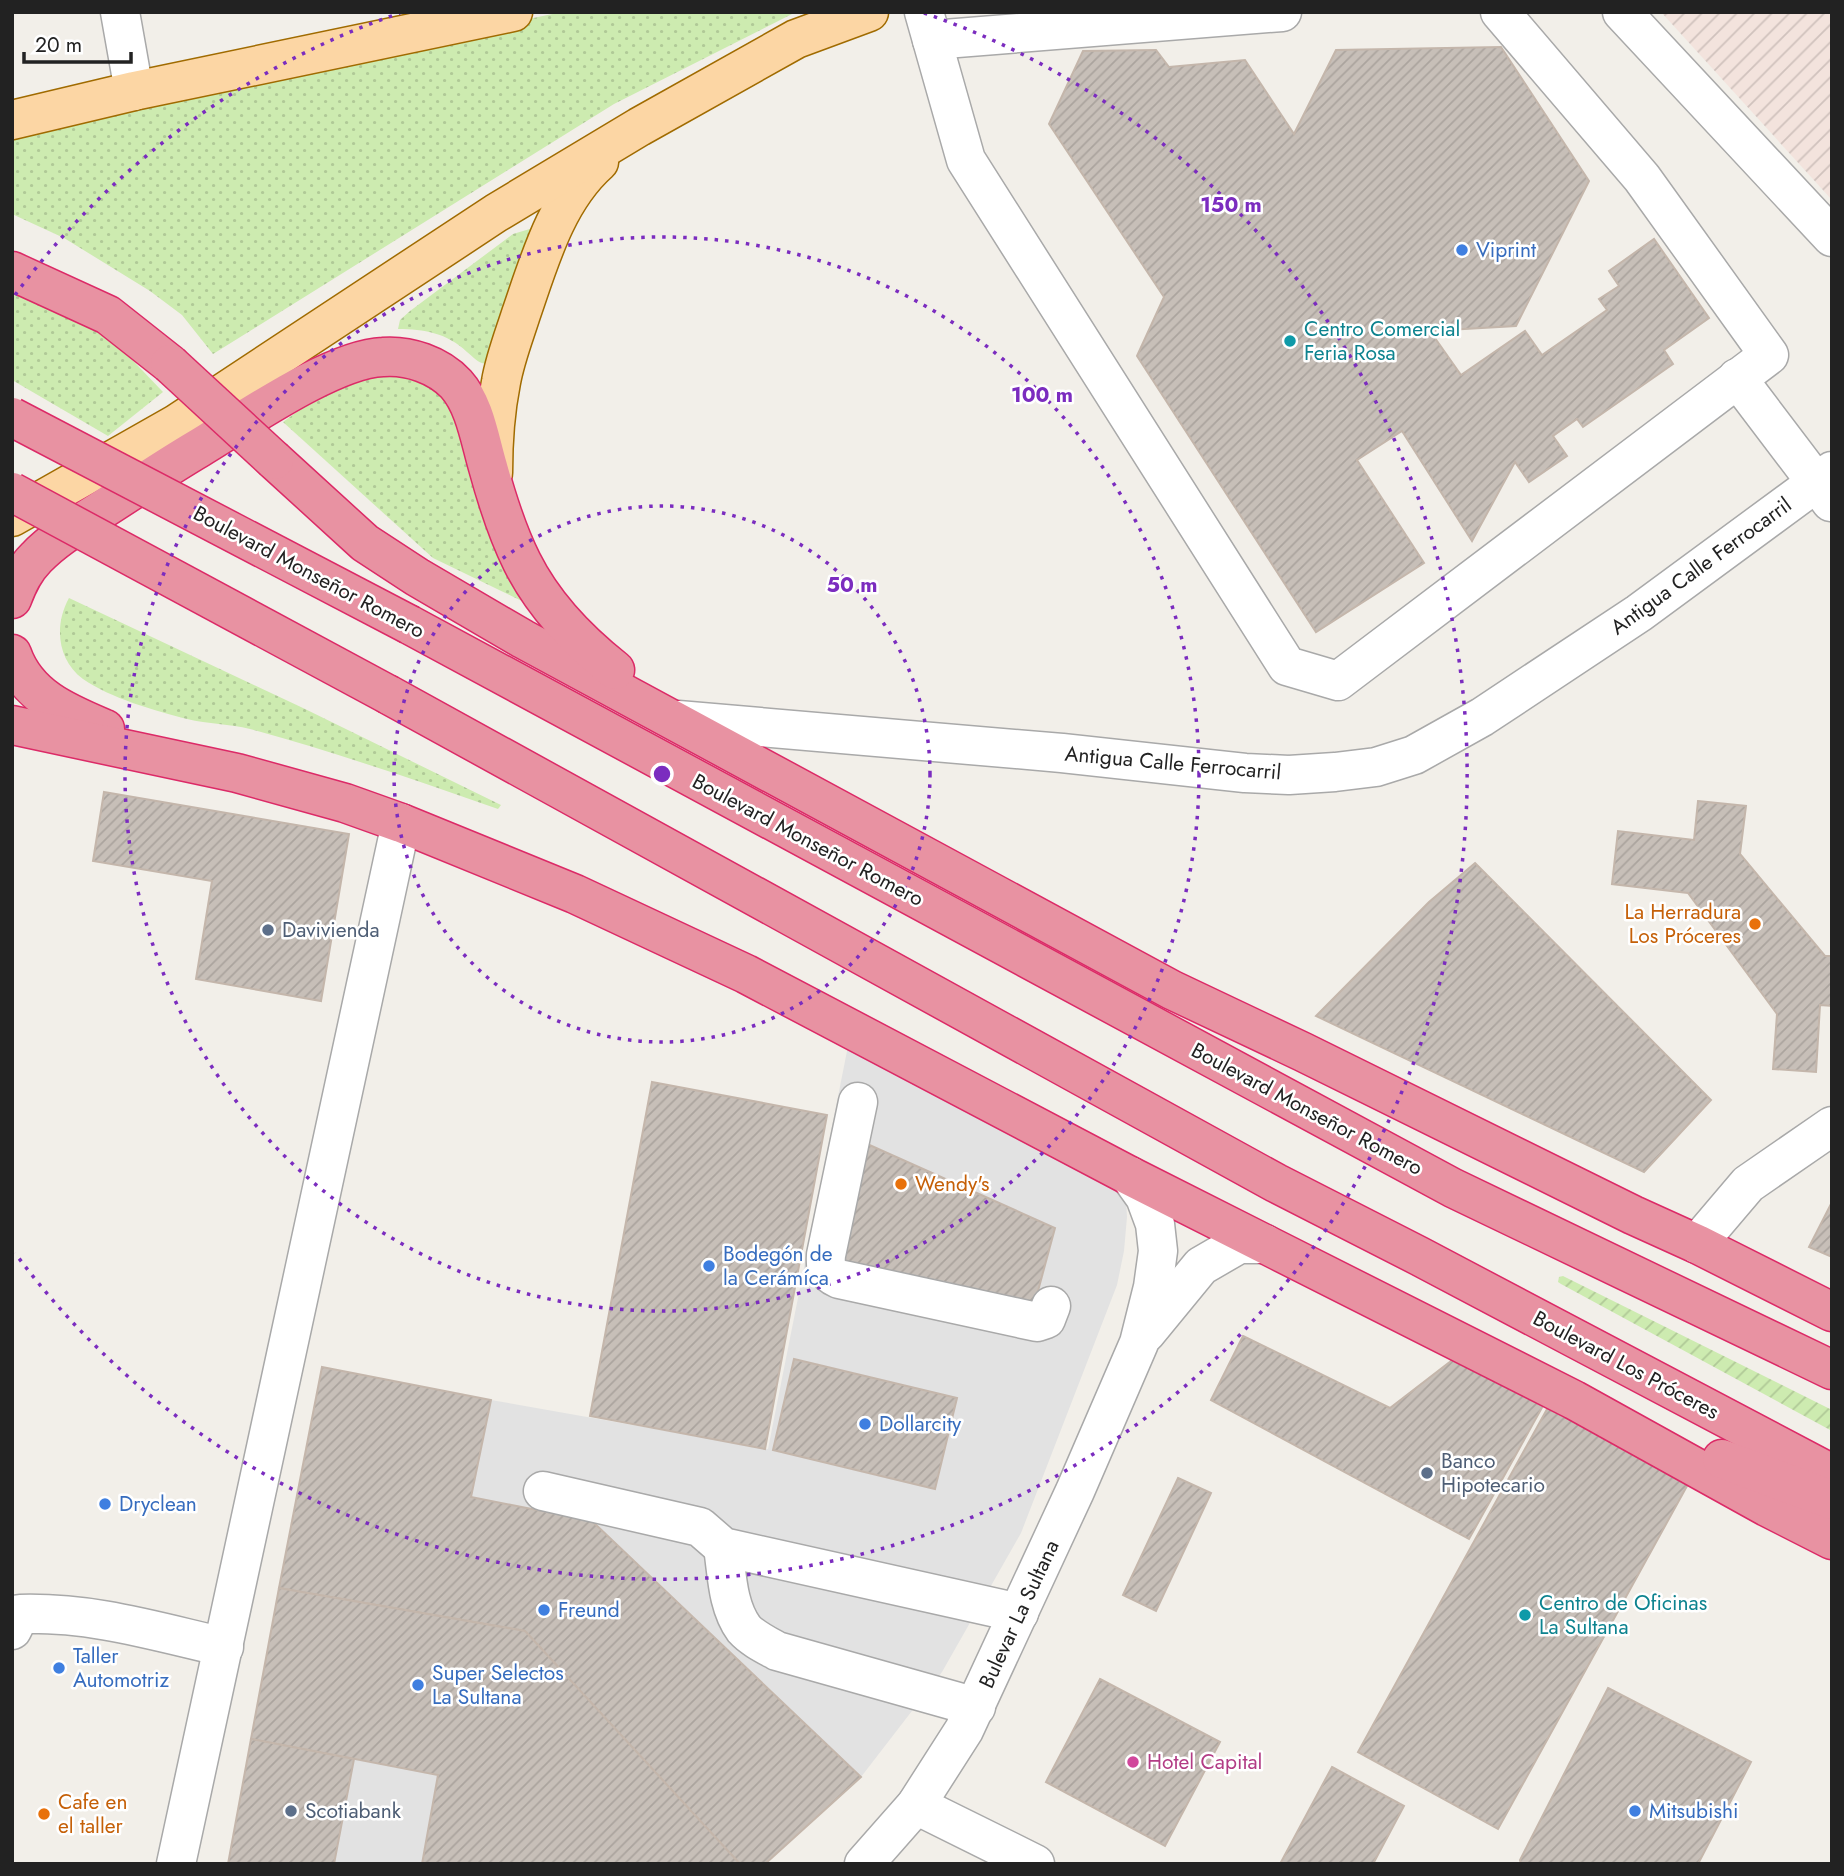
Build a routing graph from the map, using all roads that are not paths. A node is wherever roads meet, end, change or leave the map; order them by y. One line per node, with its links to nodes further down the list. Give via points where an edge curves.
1 (120, 12): 8 (street)
2 (513, 12): 8 (main road)
3 (869, 12): 10 (main road, via 796,38)
4 (1282, 12): 7 (street)
5 (1500, 12): 13 (street, via 1642,178 1769,355)
6 (1622, 12): 11 (street)
7 (928, 26): 13 (street, via 966,160 1287,666 1338,681)
8 (134, 91): 9 (main road)
9 (12, 120)
10 (639, 127): 15 (main road, via 591,169 547,242 501,380); 18 (main road, via 496,213 176,424)
11 (1832, 237)
12 (12, 271): 21 (highway, bridge, via 108,315 170,364 365,543 523,639)
13 (1737, 379): 16 (street)
14 (12, 417): 35 (highway, Boulevard Monseñor Romero, bridge, via 410,625 1453,1188)
15 (493, 486): 19 (highway, via 471,408 457,385 424,362 372,359 302,386 64,535 18,580); 21 (highway, via 522,563 566,628)
16 (1826, 486): 21 (street, Antigua Calle Ferrocarril, via 1482,718 1414,755 1376,766 1300,774 1245,773)
17 (12, 492): 37 (highway, Boulevard Los Próceres, bridge, via 1276,1183)
18 (12, 517)
19 (12, 599)
20 (12, 654): 23 (highway, via 32,689 64,712)
21 (678, 720): 28 (highway, via 1172,990)
22 (12, 725): 23 (highway)
23 (180, 760): 24 (highway, via 345,803)
24 (401, 823): 27 (highway, via 563,889 746,974); 44 (street)
25 (858, 1102): 31 (street, via 825,1255 829,1275 1037,1322 1046,1319)
26 (1832, 1126): 30 (street, via 1748,1184)
27 (1130, 1176): 29 (highway); 34 (street, Bulevar La Sultana, via 1145,1197 1158,1251)
28 (1633, 1215): 30 (highway); 33 (highway)
29 (1265, 1244): 34 (street, Bulevar La Sultana, via 1239,1244 1201,1266); 36 (highway)
30 (1697, 1244): 32 (highway)
31 (1051, 1306)
32 (1832, 1312)
33 (1832, 1331)
34 (1139, 1343): 42 (street, Bulevar La Sultana)
35 (1832, 1370)
36 (1574, 1400): 39 (highway); 40 (highway)
37 (1832, 1474)
38 (543, 1491): 41 (street, via 700,1527)
39 (1832, 1500)
40 (1832, 1540)
41 (723, 1547): 42 (street); 45 (street, via 738,1616 761,1642 777,1651)
42 (1019, 1613): 45 (street, Bulevar La Sultana)
43 (12, 1630): 44 (street, via 20,1614 52,1613 98,1617)
44 (224, 1647): 47 (street)
45 (976, 1707): 46 (street, Bulevar La Sultana)
46 (916, 1805): 48 (street, Bulevar La Sultana); 49 (street)
47 (176, 1864)
48 (864, 1864)
49 (1035, 1864)

